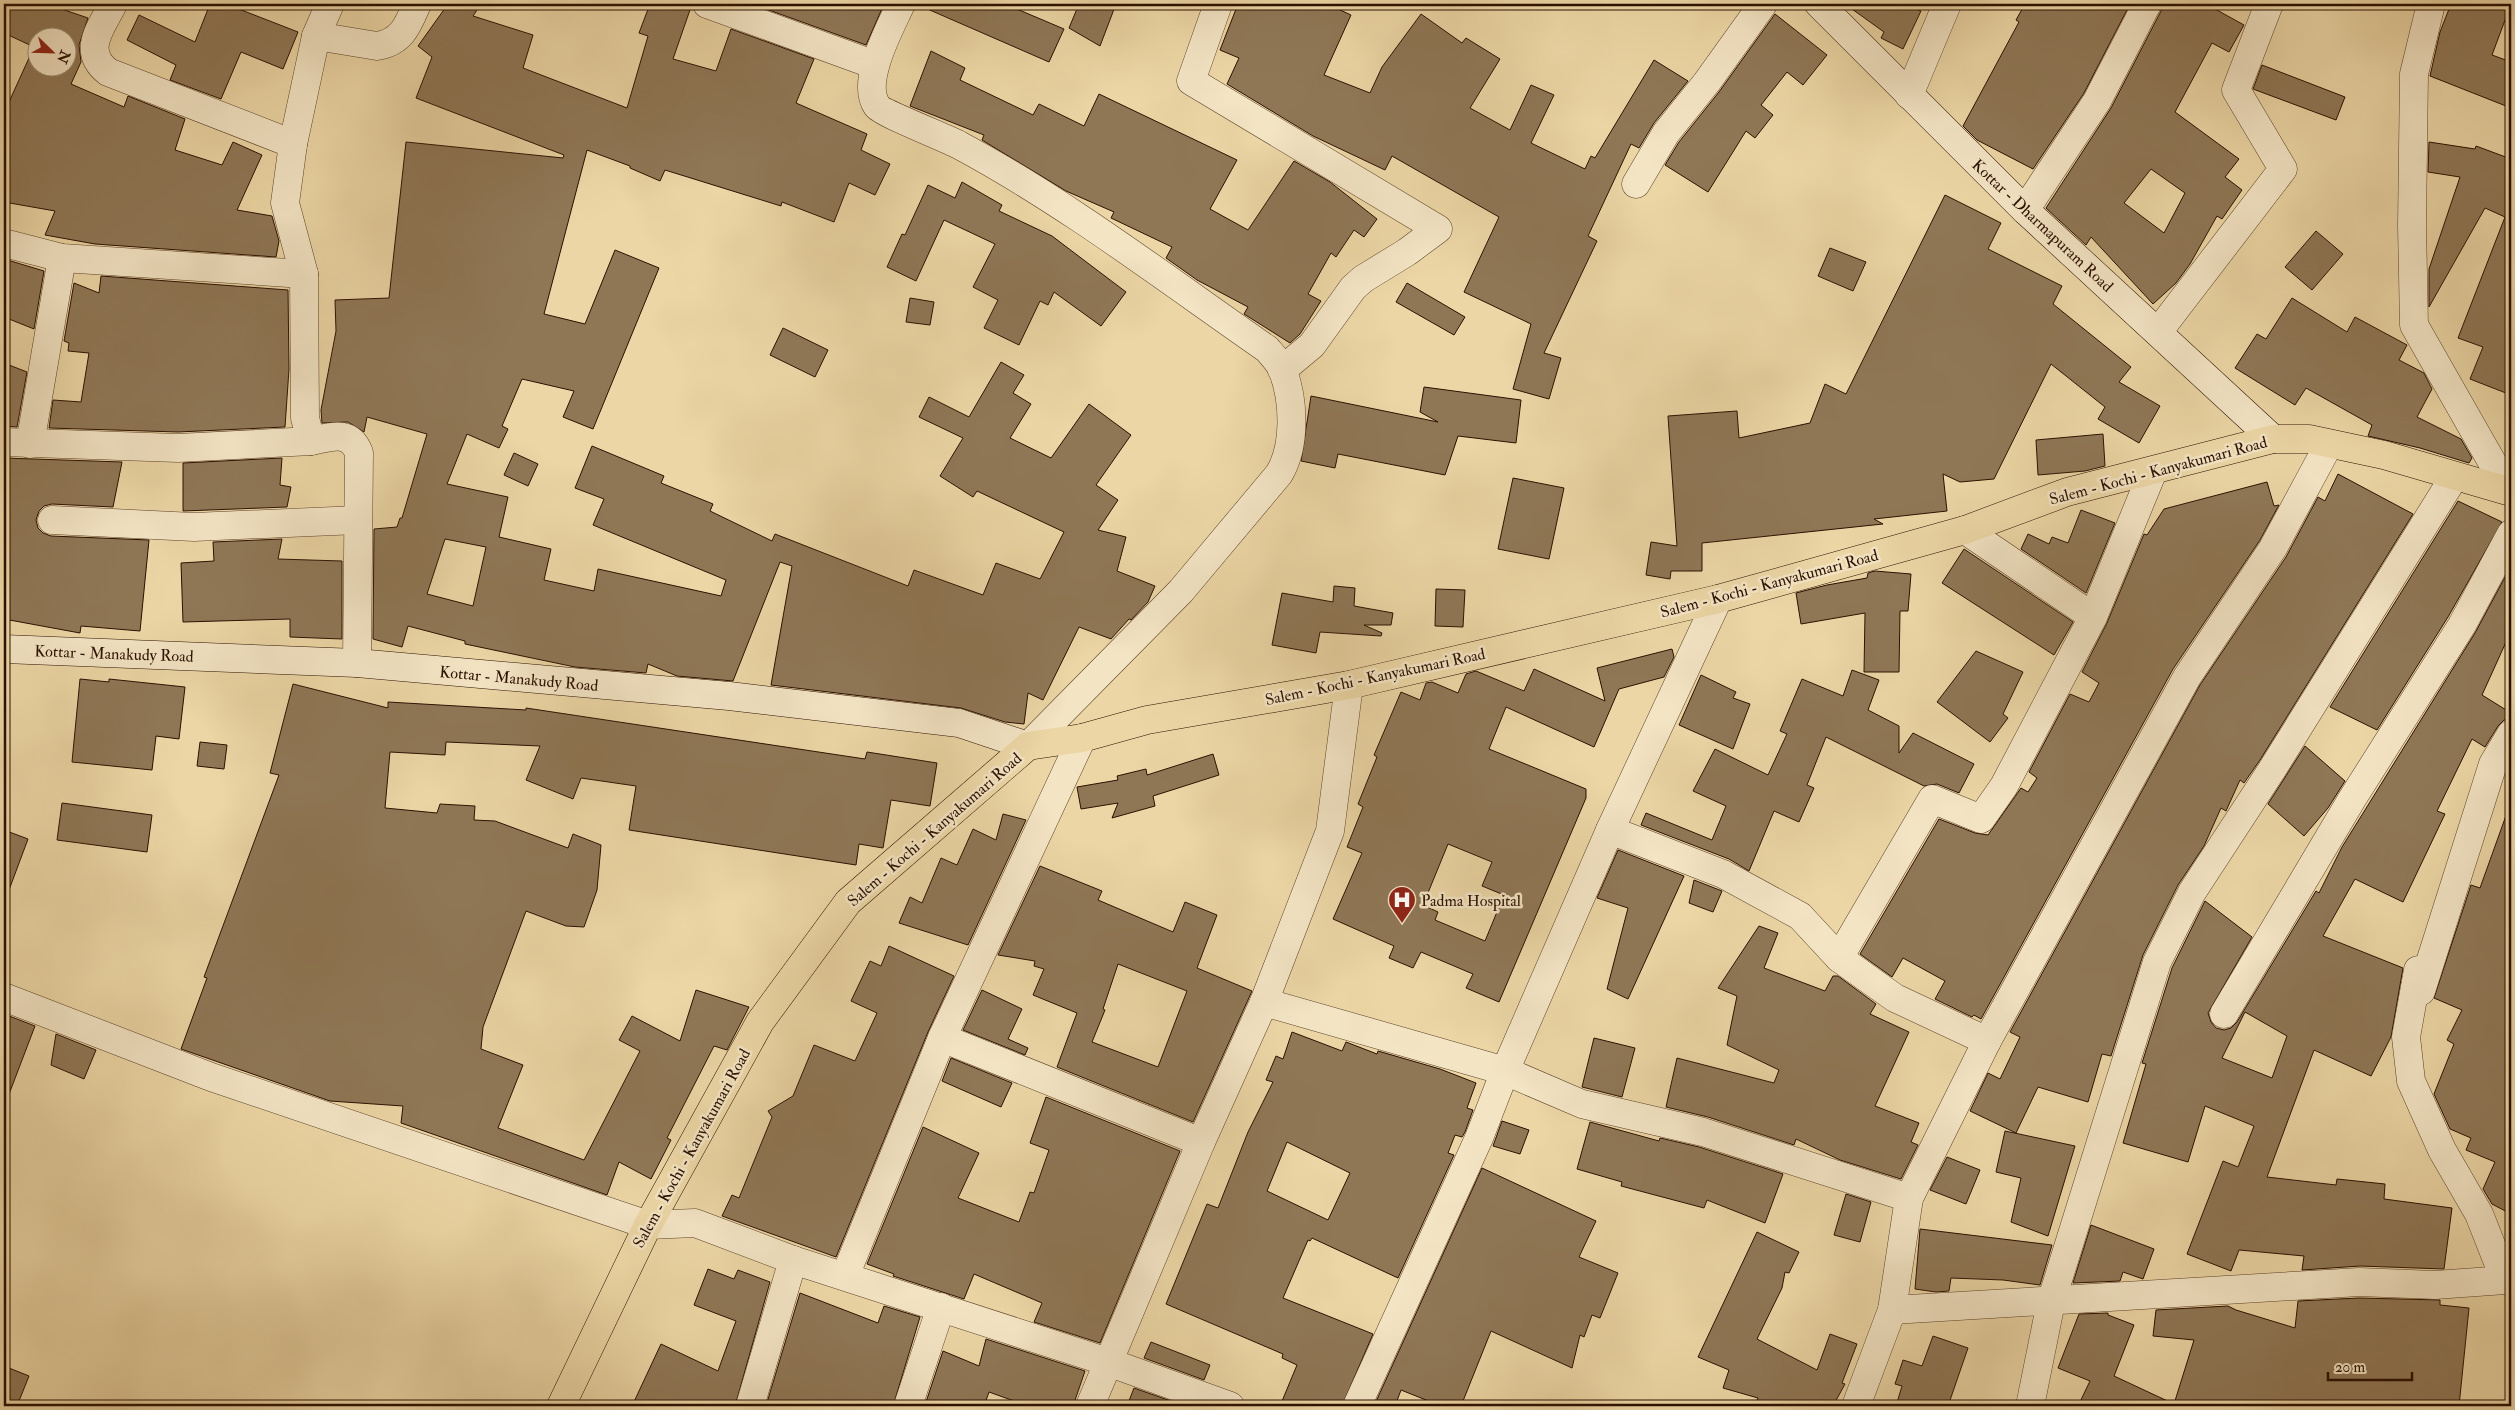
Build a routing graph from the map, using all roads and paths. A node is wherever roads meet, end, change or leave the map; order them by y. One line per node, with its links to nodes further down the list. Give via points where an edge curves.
1 (113, 4): 16 (street, via 96,36 95,57 99,65 108,72)
2 (330, 4): 13 (street)
3 (417, 4): 13 (street, via 408,27 398,39 387,44 377,46)
4 (707, 4): 14 (street)
5 (901, 4): 14 (street)
6 (1218, 4): 23 (street, via 1191,81 1438,229 1353,288 1312,345)
7 (1763, 4): 17 (street, via 1666,133)
8 (1819, 4): 15 (street, Kottar - Dharmapuram Road)
9 (1947, 4): 15 (street)
10 (2147, 4): 18 (street, via 2097,101)
11 (2268, 4): 22 (street, via 2236,90 2283,169)
12 (2431, 4): 30 (street, via 2414,74 2414,325)
13 (316, 36): 16 (street)
14 (875, 65): 23 (street, via 871,93 878,108 957,144 1031,186 1267,349)
15 (1909, 95): 18 (street, Kottar - Dharmapuram Road)
16 (292, 144): 21 (street, via 285,203)
17 (1636, 184)
18 (2025, 210): 22 (street, Kottar - Dharmapuram Road)
19 (4, 243): 20 (street)
20 (62, 258): 21 (street); 26 (street)
21 (304, 274): 25 (street, via 305,418)
22 (2158, 332): 24 (street, Kottar - Dharmapuram Road)
23 (1282, 370): 42 (street, via 1290,412 1291,440 1286,462 1279,474 1181,591)
24 (2273, 439): 27 (highway, Salem - Kochi - Kanyakumari Road); 28 (highway, Salem - Kochi - Kanyakumari Road)
25 (311, 441): 26 (street, via 178,448); 32 (street, via 339,435 347,437 356,446 359,453)
26 (17, 443)
27 (2329, 444): 29 (highway, Salem - Kochi - Kanyakumari Road, via 2384,455); 51 (street, via 2273,548 2188,678)
28 (2153, 471): 33 (highway, Salem - Kochi - Kanyakumari Road, via 2067,492); 36 (street)
29 (2454, 477): 30 (highway, Salem - Kochi - Kanyakumari Road); 59 (street, via 2192,892 2157,962)
30 (2510, 488)
31 (52, 520): 32 (street, via 194,527)
32 (358, 520): 38 (street)
33 (1965, 530): 35 (highway, Salem - Kochi - Kanyakumari Road); 36 (street)
34 (2511, 534): 48 (street, via 2462,625 2352,799)
35 (1718, 600): 39 (highway, Salem - Kochi - Kanyakumari Road); 43 (street)
36 (2093, 616): 44 (street, via 2004,786 1981,819 1932,798)
37 (4, 649): 38 (street, Kottar - Manakudy Road)
38 (357, 663): 42 (street, Kottar - Manakudy Road, via 729,696 959,723)
39 (1349, 685): 41 (highway, Salem - Kochi - Kanyakumari Road, via 1146,720); 47 (street, via 1330,831)
40 (2511, 734): 49 (street, via 2493,764)
41 (1082, 738): 42 (highway, Salem - Kochi - Kanyakumari Road); 50 (street)
42 (1028, 746): 55 (highway, Salem - Kochi - Kanyakumari Road, via 848,902 760,1022)
43 (1610, 830): 44 (street, via 1722,874 1800,916); 52 (street)
44 (1839, 958): 51 (street, via 1895,998)
45 (2418, 970): 49 (street)
46 (4, 996): 55 (street, via 211,1077)
47 (1264, 1002): 52 (street); 53 (street)
48 (2224, 1014)
49 (2406, 1037): 58 (street, via 2411,1081 2442,1150 2480,1214)
50 (942, 1038): 53 (street); 57 (street)
51 (1987, 1041): 54 (street)
52 (1505, 1071): 54 (street, via 1582,1104 1703,1132); 68 (street, via 1479,1138)
53 (1200, 1142): 62 (street)
54 (1909, 1198): 61 (street)
55 (648, 1225): 56 (street, via 695,1223); 63 (highway, Salem - Kochi - Kanyakumari Road)
56 (793, 1260): 57 (street); 64 (street)
57 (845, 1276): 60 (street)
58 (2508, 1281): 59 (street, via 2435,1285 2359,1282)
59 (2051, 1302): 61 (street); 70 (street)
60 (940, 1307): 62 (street); 65 (street)
61 (1892, 1310): 69 (street)
62 (1108, 1362): 66 (street); 67 (street)
63 (561, 1406)
64 (750, 1406)
65 (908, 1406)
66 (1090, 1406)
67 (1230, 1406)
68 (1357, 1406)
69 (1856, 1406)
70 (2030, 1406)

